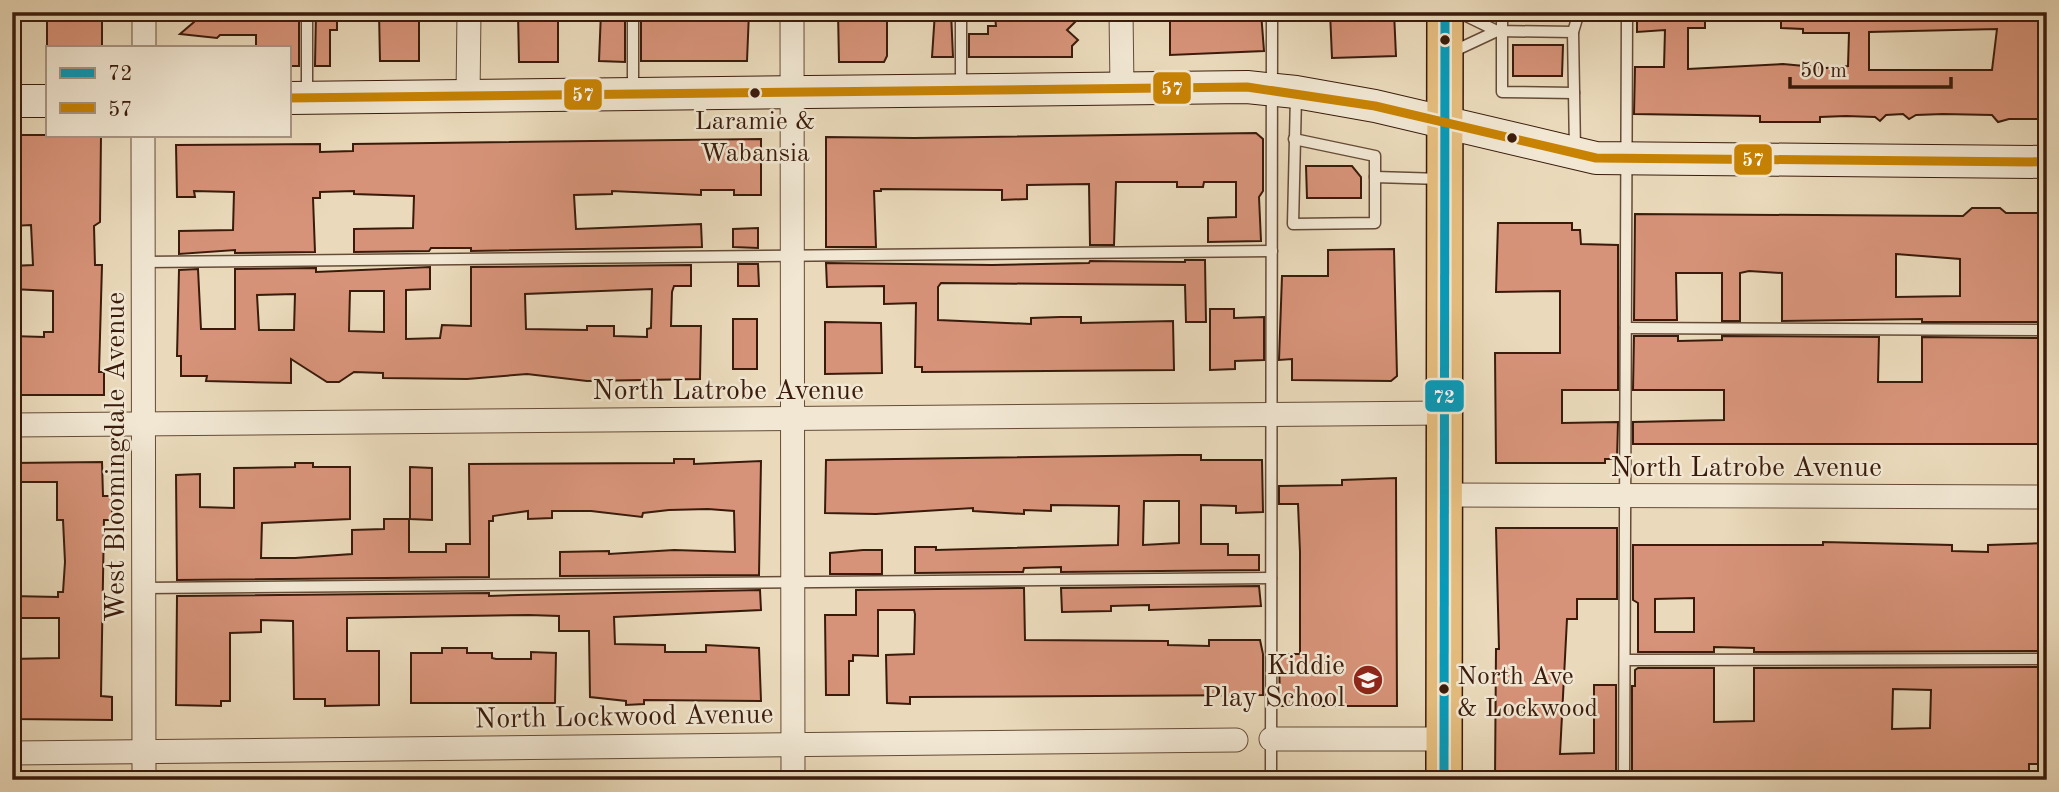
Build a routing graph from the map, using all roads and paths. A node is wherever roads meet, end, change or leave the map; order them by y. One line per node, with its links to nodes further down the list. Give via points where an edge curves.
1 (144, 12): 16 (street)
2 (307, 12): 25 (lane)
3 (469, 12): 24 (street)
4 (633, 12): 23 (lane)
5 (792, 12): 21 (street)
6 (961, 12): 19 (lane)
7 (1121, 12): 18 (street)
8 (1272, 12): 20 (lane)
9 (1445, 12): 17 (main road)
10 (1458, 12): 14 (lane)
11 (1502, 12): 14 (lane)
12 (1579, 12): 15 (lane)
13 (1627, 12): 32 (lane)
14 (1499, 31): 15 (lane); 17 (lane); 22 (lane, via 1502,92)
15 (1573, 32): 22 (lane)
16 (144, 46)
17 (1445, 55): 28 (main road)
18 (1122, 88): 19 (street); 20 (street)
19 (961, 90): 21 (street)
20 (1284, 91): 28 (street); 30 (lane); 36 (lane)
21 (792, 92): 23 (street); 37 (street)
22 (1574, 93): 31 (lane)
23 (633, 96): 24 (street)
24 (468, 97): 25 (street)
25 (298, 98)
26 (12, 101): 27 (street)
27 (46, 101)
28 (1445, 121): 31 (street); 35 (main road)
29 (144, 136): 38 (street, West Bloomingdale Avenue)
30 (1294, 139): 34 (lane, via 1375,156); 34 (lane, via 1293,224 1375,223)
31 (1575, 153): 32 (street)
32 (1626, 159): 33 (street); 39 (lane)
33 (2047, 162)
34 (1375, 177): 35 (lane)
35 (1444, 179): 41 (main road)
36 (1272, 251): 37 (lane); 42 (lane)
37 (792, 257): 38 (lane); 43 (street)
38 (143, 262): 44 (street, West Bloomingdale Avenue)
39 (1626, 328): 40 (lane); 47 (lane)
40 (2047, 330)
41 (1444, 413): 42 (street, North Latrobe Avenue); 46 (main road)
42 (1272, 414): 43 (street, North Latrobe Avenue); 49 (lane)
43 (793, 418): 44 (street, North Latrobe Avenue); 50 (street)
44 (144, 423): 45 (street, North Latrobe Avenue); 51 (street, West Bloomingdale Avenue)
45 (12, 425)
46 (1444, 495): 47 (street, North Latrobe Avenue); 55 (main road)
47 (1625, 496): 48 (street, North Latrobe Avenue); 53 (lane)
48 (2047, 496)
49 (1271, 578): 50 (lane); 54 (lane)
50 (793, 582): 51 (lane); 57 (street)
51 (144, 589): 58 (street, West Bloomingdale Avenue)
52 (2047, 659): 53 (lane)
53 (1625, 660): 64 (lane)
54 (1271, 739): 55 (street); 62 (lane)
55 (1444, 739): 63 (main road)
56 (1236, 740): 57 (street, North Lockwood Avenue)
57 (793, 743): 58 (street, North Lockwood Avenue); 61 (street)
58 (144, 751): 59 (street, North Lockwood Avenue); 60 (street, West Bloomingdale Avenue)
59 (12, 752)
60 (144, 780)
61 (793, 780)
62 (1271, 780)
63 (1444, 780)
64 (1624, 780)

